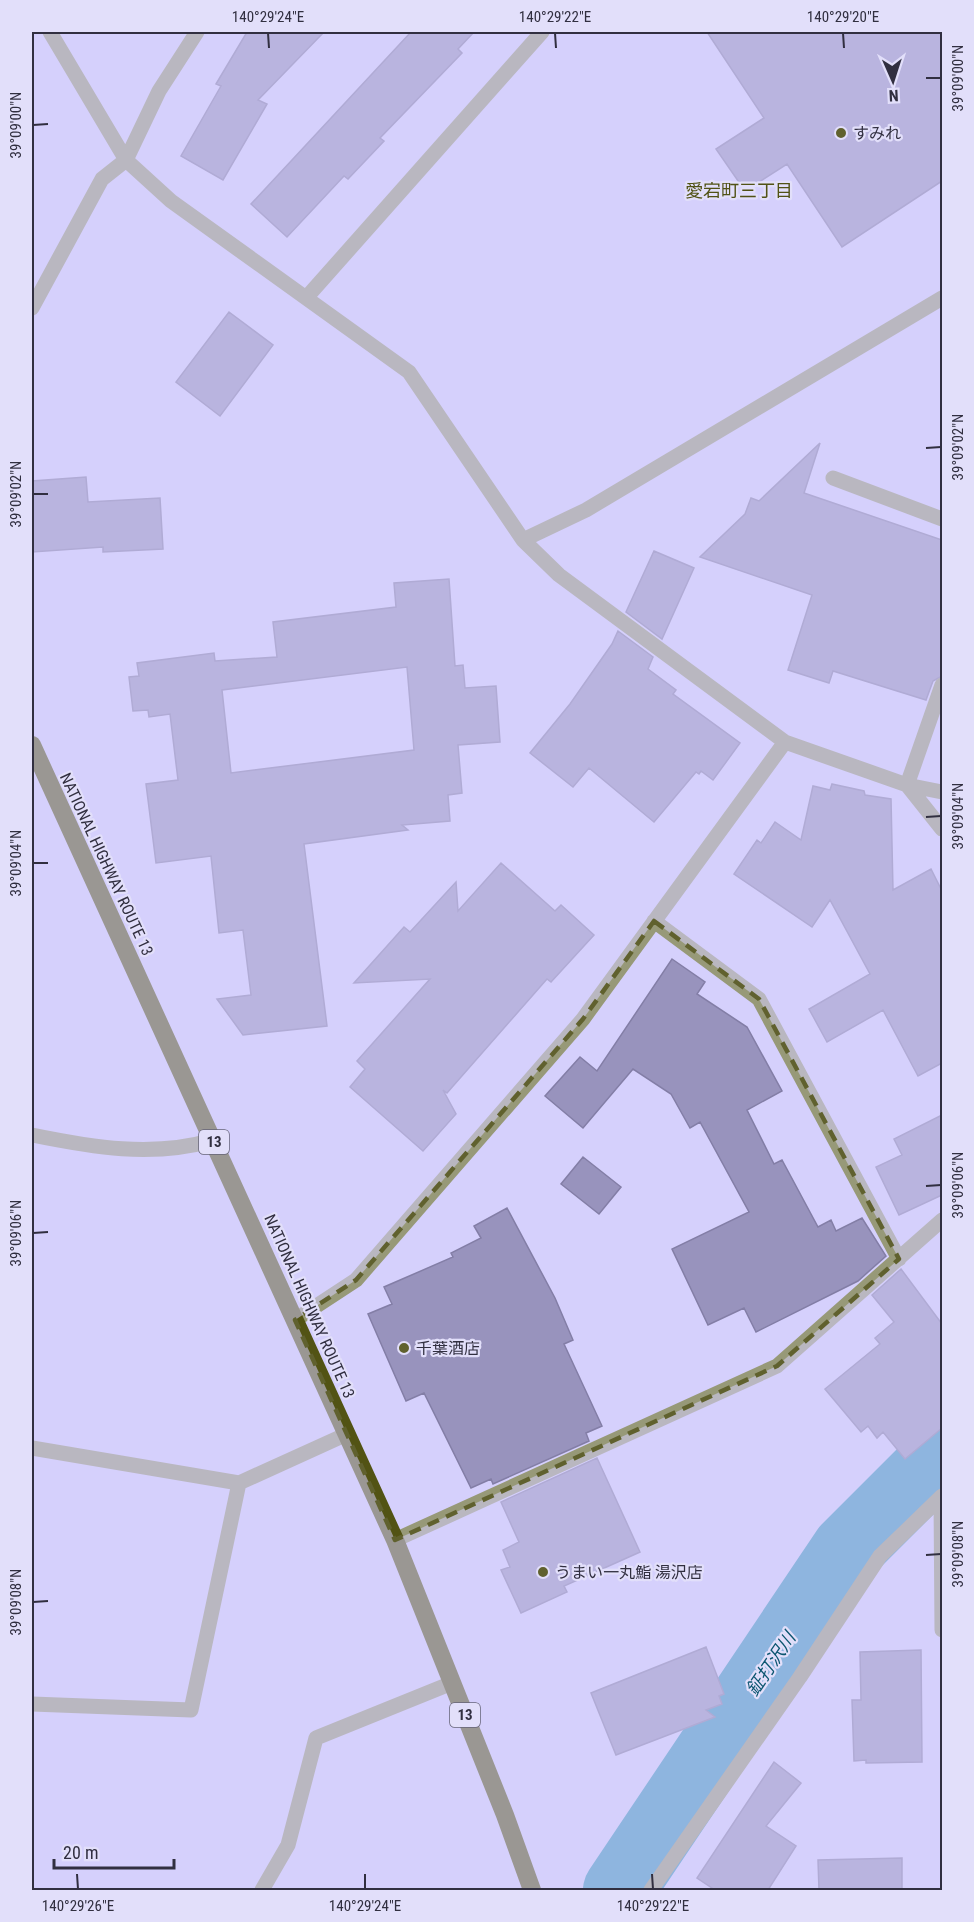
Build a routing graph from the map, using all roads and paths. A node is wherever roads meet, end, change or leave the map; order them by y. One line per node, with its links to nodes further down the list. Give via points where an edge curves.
1 (50, 32): 4 (street)
2 (197, 32): 4 (street, via 159,91)
3 (542, 32): 5 (street)
4 (126, 160): 5 (street, via 171,201); 7 (street, via 102,179)
5 (306, 298): 10 (street, via 409,372)
6 (942, 298): 10 (street, via 586,510)
7 (32, 308)
8 (832, 478): 9 (street)
9 (942, 519)
10 (523, 540): 12 (street, via 559,575)
11 (942, 685): 14 (street)
12 (785, 742): 14 (street); 17 (street)
13 (32, 745): 19 (highway, NATIONAL HIGHWAY ROUTE 13 / 13)
14 (907, 785): 15 (street); 16 (street)
15 (942, 792)
16 (942, 829)
17 (654, 921): 21 (street, via 759,999); 22 (street, via 583,1019 356,1280)
18 (32, 1135): 19 (street, via 97,1148 132,1150 192,1146)
19 (213, 1140): 22 (highway, NATIONAL HIGHWAY ROUTE 13 / 13)
20 (942, 1220): 21 (street)
21 (899, 1258): 27 (street, via 777,1366)
22 (295, 1320): 23 (highway, NATIONAL HIGHWAY ROUTE 13 / 13)
23 (347, 1434): 25 (street); 27 (highway, NATIONAL HIGHWAY ROUTE 13 / 13)
24 (32, 1448): 25 (street)
25 (238, 1483): 30 (street, via 191,1710)
26 (942, 1496): 28 (street); 33 (street, via 880,1556)
27 (395, 1540): 29 (highway, NATIONAL HIGHWAY ROUTE 13 / 13)
28 (942, 1630)
29 (452, 1683): 31 (street, via 316,1738 288,1845); 32 (highway, NATIONAL HIGHWAY ROUTE 13 / 13)
30 (32, 1704)
31 (262, 1890)
32 (532, 1890)
33 (651, 1890)

